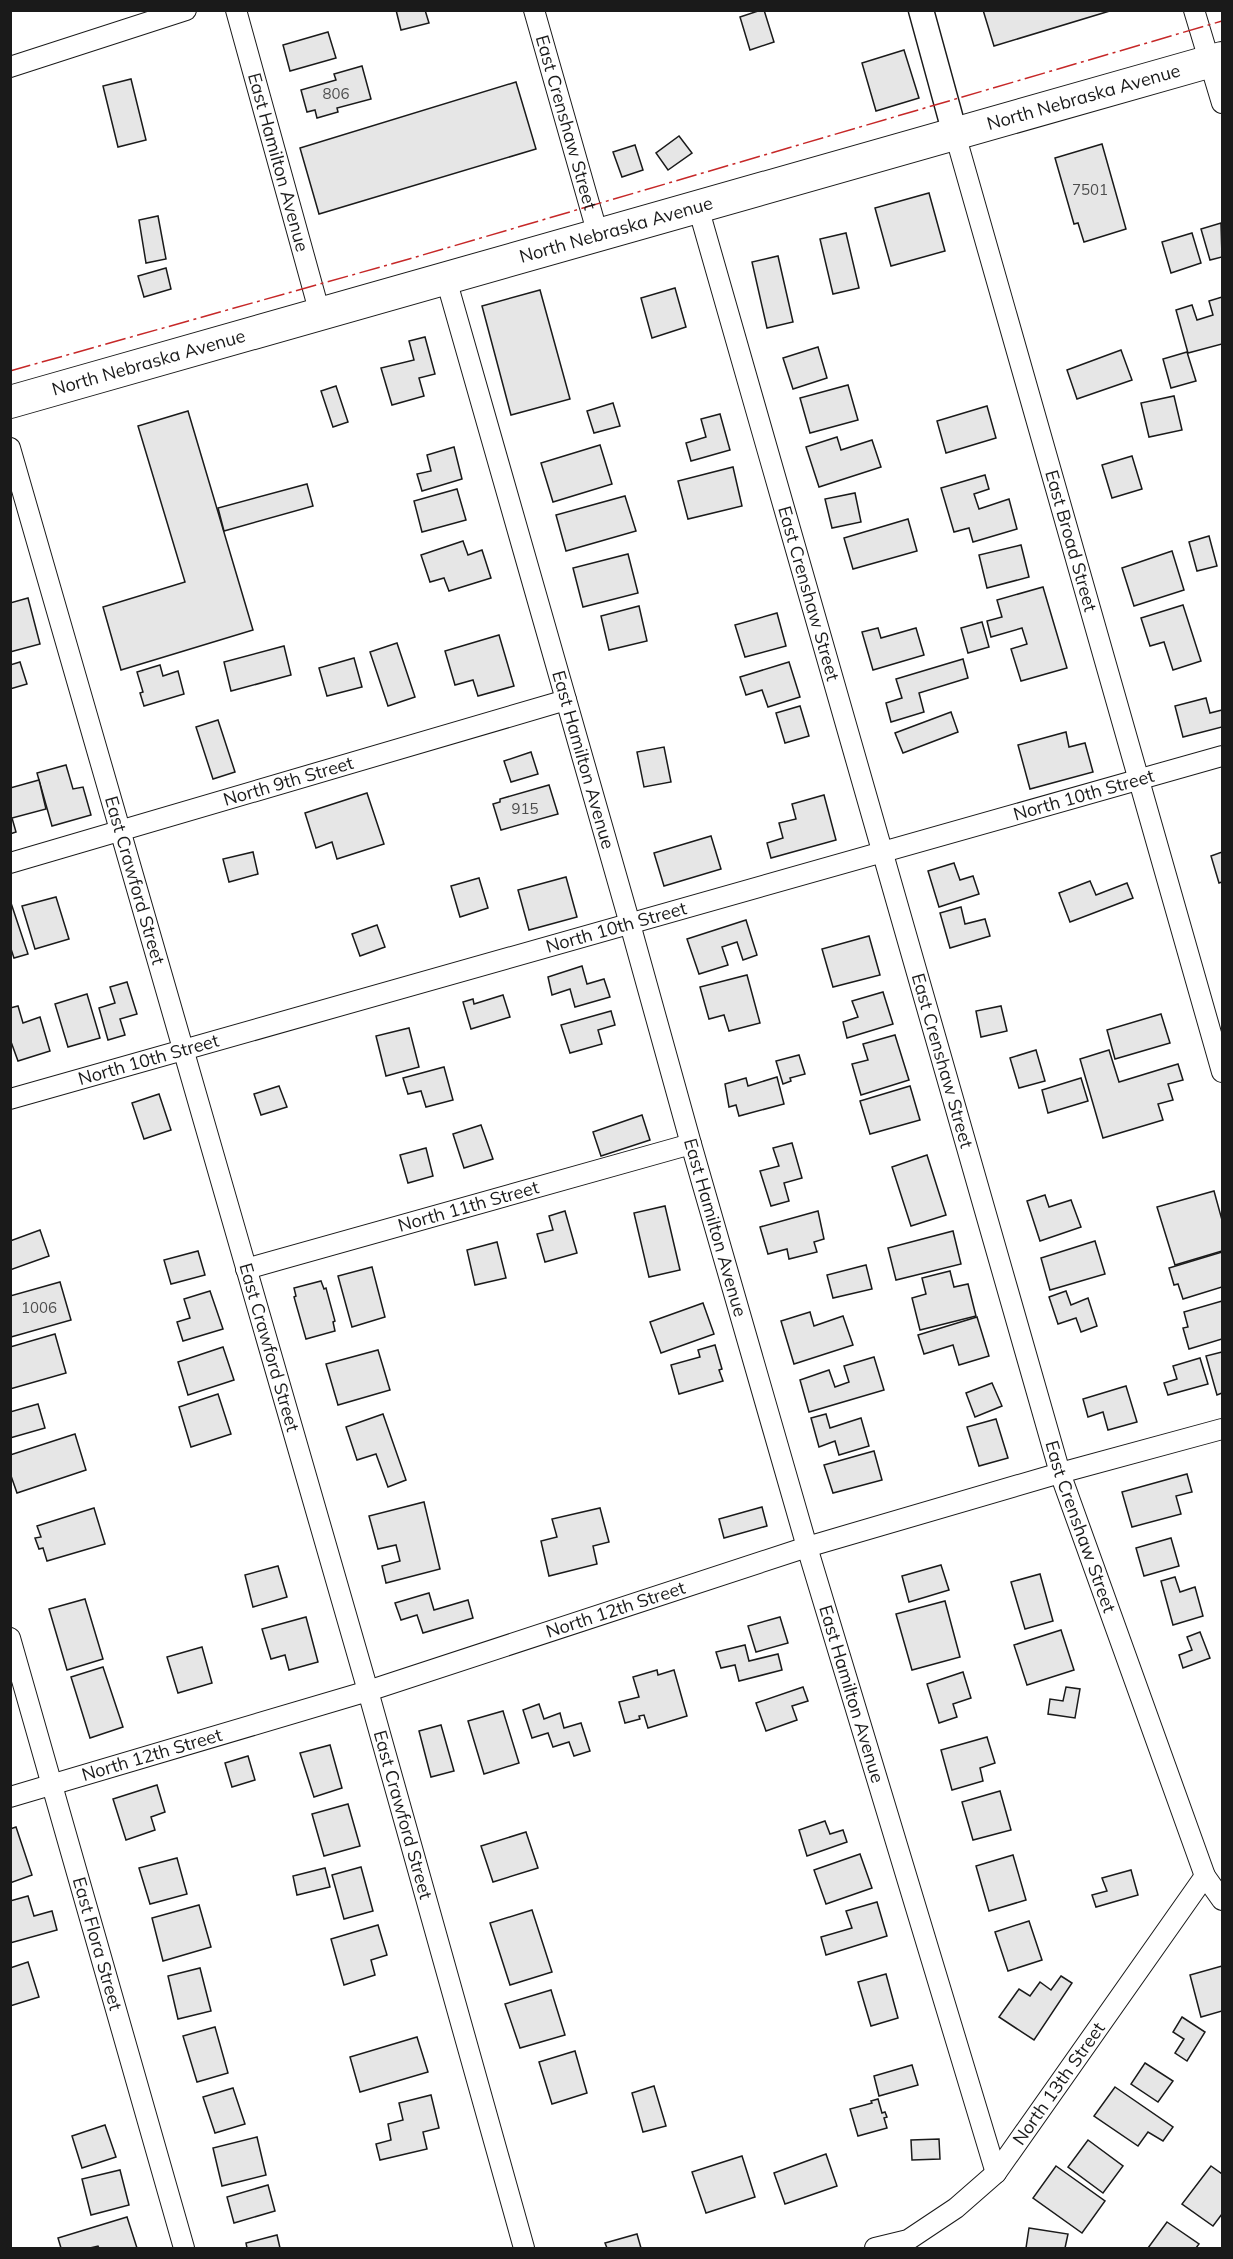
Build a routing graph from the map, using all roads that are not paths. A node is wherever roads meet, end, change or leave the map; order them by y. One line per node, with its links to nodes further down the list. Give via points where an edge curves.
1 (186, 10): 7 (street)
2 (236, 10): 13 (street, East Hamilton Avenue)
3 (534, 10): 11 (street, East Crenshaw Street)
4 (921, 10): 9 (street, East Broad Street)
5 (1194, 10): 6 (street)
6 (1216, 60): 8 (street); 9 (main road, North Nebraska Avenue)
7 (10, 67)
8 (1222, 103)
9 (956, 134): 10 (main road, North Nebraska Avenue); 18 (street, East Broad Street)
10 (698, 207): 11 (main road, North Nebraska Avenue); 20 (street, East Crenshaw Street)
11 (598, 235): 12 (main road, North Nebraska Avenue)
12 (446, 279): 13 (main road, North Nebraska Avenue); 16 (street, East Hamilton Avenue)
13 (320, 314): 14 (main road, North Nebraska Avenue)
14 (10, 402)
15 (10, 448): 19 (street, East Crawford Street)
16 (566, 700): 19 (street, North 9th Street); 22 (street, East Hamilton Avenue)
17 (1222, 756): 18 (street, North 10th Street)
18 (1140, 779): 20 (street, North 10th Street); 24 (street, East Broad Street)
19 (120, 832): 21 (street, North 9th Street); 23 (street, East Crawford Street)
20 (882, 853): 22 (street, North 10th Street); 29 (street, East Crenshaw Street)
21 (10, 863)
22 (630, 924): 23 (street, North 10th Street); 26 (street, East Hamilton Avenue)
23 (183, 1050): 25 (street, North 10th Street); 27 (street, East Crawford Street)
24 (1222, 1072)
25 (10, 1099)
26 (691, 1144): 27 (street, North 11th Street); 30 (street, East Hamilton Avenue)
27 (246, 1269): 32 (street, East Crawford Street)
28 (1222, 1429): 29 (street, North 12th Street)
29 (1060, 1473): 30 (street, North 12th Street); 35 (street, East Crenshaw Street)
30 (807, 1547): 32 (street, North 12th Street); 37 (street, East Hamilton Avenue)
31 (10, 1638): 33 (street, East Flora Street)
32 (368, 1691): 33 (street, North 12th Street); 39 (street, East Crawford Street)
33 (53, 1785): 34 (street, North 12th Street); 38 (street, East Flora Street)
34 (10, 1797)
35 (1205, 1876): 36 (street, East Crenshaw Street); 37 (street, North 13th Street)
36 (1222, 1900)
37 (996, 2173): 40 (street, North 13th Street, via 956,2208 908,2240)
38 (184, 2248)
39 (524, 2248)
40 (875, 2248)

